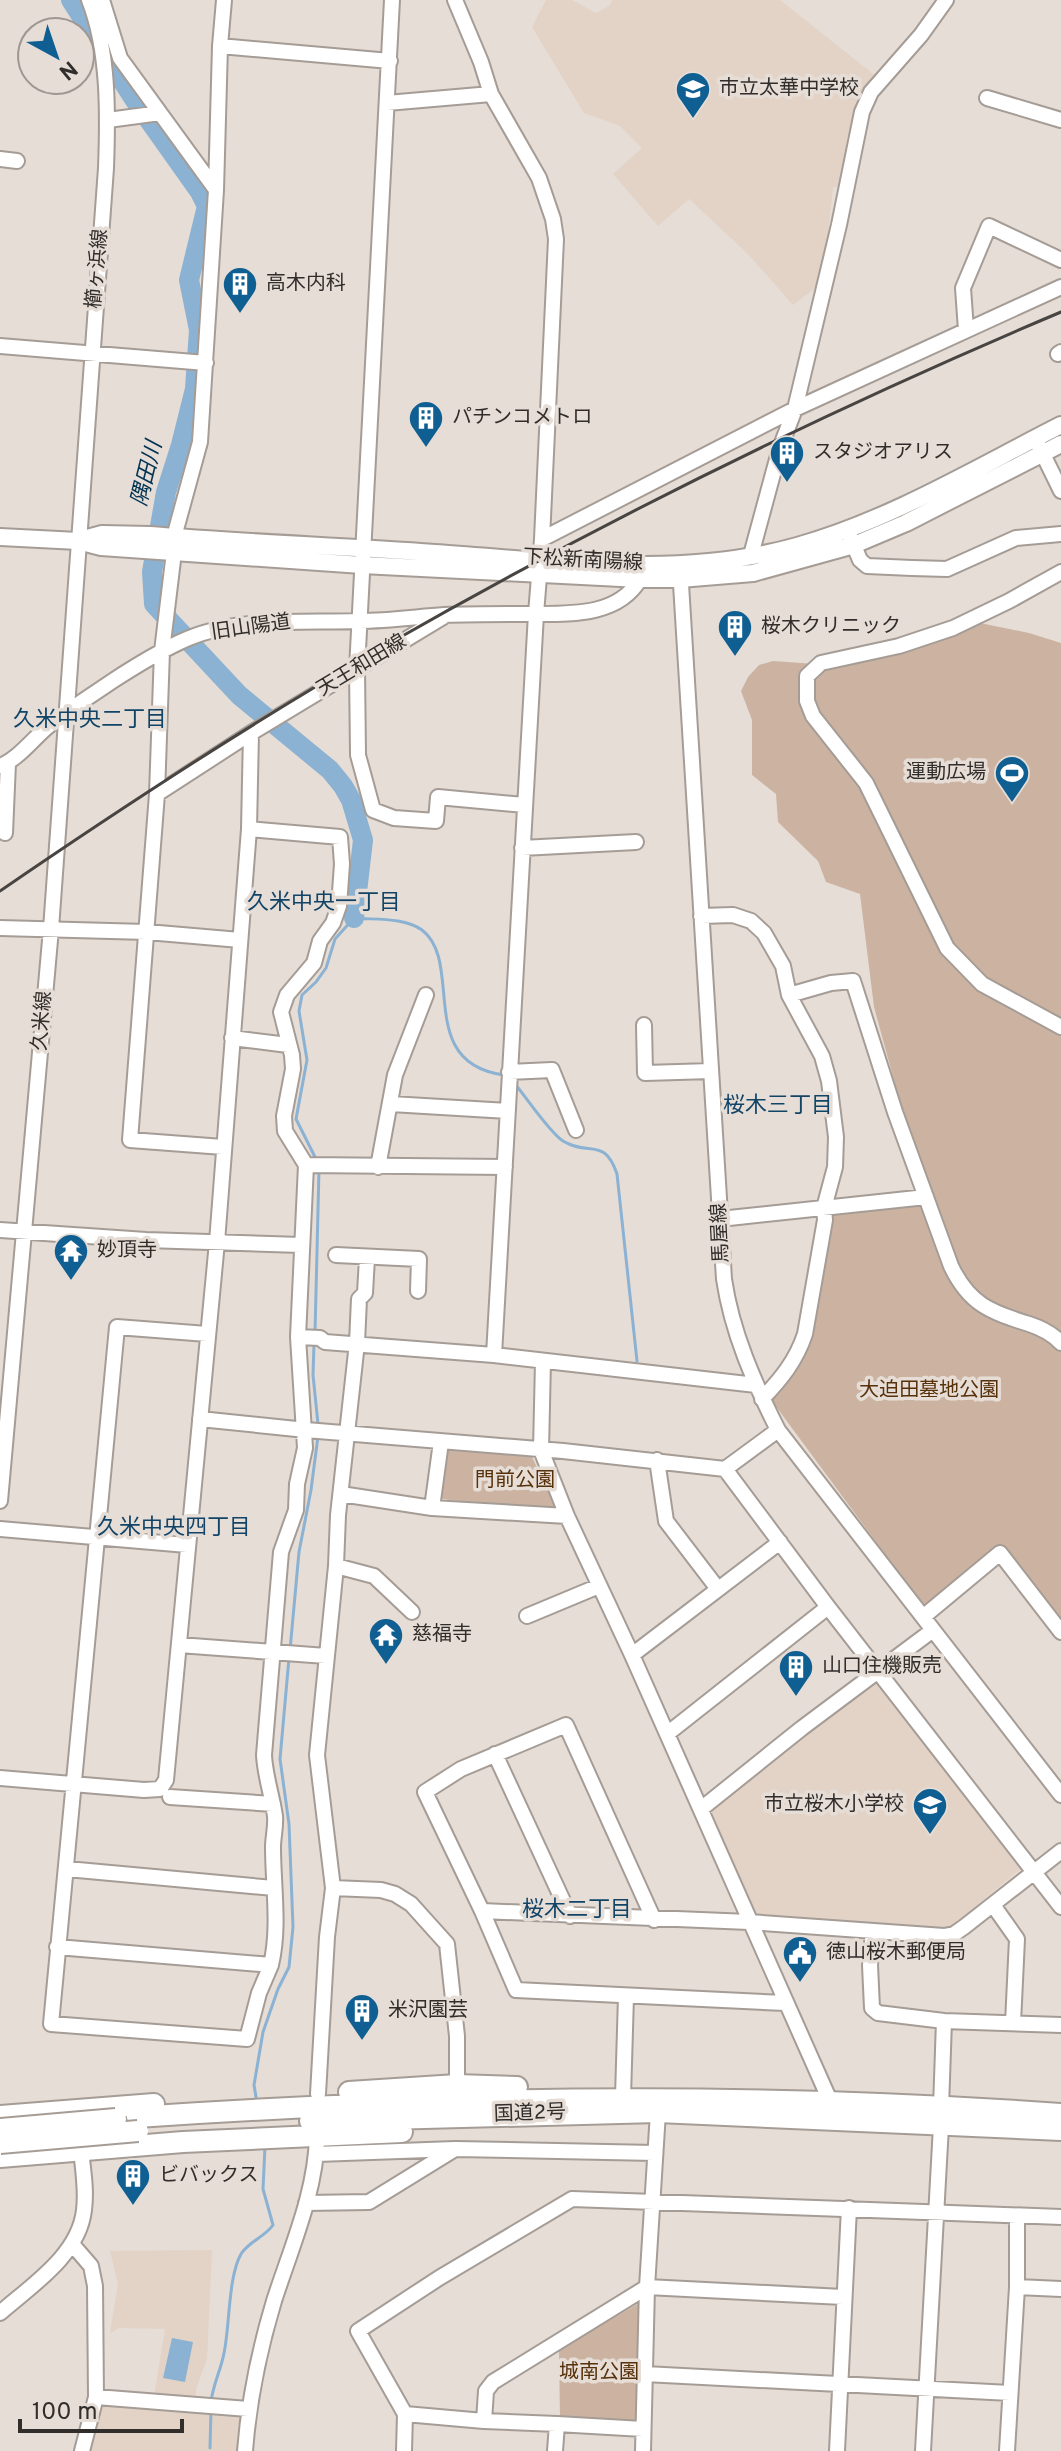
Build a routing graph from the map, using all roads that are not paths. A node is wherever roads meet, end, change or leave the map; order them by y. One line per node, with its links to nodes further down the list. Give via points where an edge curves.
1 (89, 0): 13 (street, 櫛ヶ浜線, via 96,17)
2 (102, 0): 12 (street, via 120,58)
3 (224, 0): 7 (street)
4 (392, 0): 8 (street)
5 (455, 0): 9 (street)
6 (946, 0): 24 (street, via 871,92 862,112)
7 (220, 46): 8 (street); 17 (street)
8 (390, 61): 11 (street)
9 (491, 94): 11 (street); 32 (street, via 539,178 556,239)
10 (987, 98): 14 (street)
11 (387, 103): 36 (street)
12 (160, 113): 13 (street); 17 (street)
13 (108, 120): 22 (street, 櫛ヶ浜線)
14 (1061, 120)
15 (0, 159): 16 (street)
16 (17, 161)
17 (216, 190): 23 (street)
18 (1061, 260): 20 (street, via 989,226 963,288)
19 (1061, 287): 20 (street)
20 (966, 330): 24 (street)
21 (0, 346): 22 (street)
22 (91, 353): 23 (street); 33 (street, 櫛ヶ浜線)
23 (206, 363): 34 (street, via 200,442)
24 (795, 409): 32 (street); 35 (street)
25 (1061, 425): 27 (main road, 下松新南陽線)
26 (1061, 444): 27 (main road, 下松新南陽線)
27 (1039, 446): 28 (street); 31 (main road, 下松新南陽線, via 899,506)
28 (1061, 491)
29 (1061, 534): 31 (street, via 1016,538 947,569 867,566)
30 (0, 537): 33 (main road, 下松新南陽線)
31 (850, 537): 35 (main road, 下松新南陽線); 38 (main road, 下松新南陽線, via 753,573)
32 (542, 539): 37 (street)
33 (78, 541): 34 (main road, 下松新南陽線, via 101,547); 46 (street, 久米線)
34 (172, 544): 36 (main road, 下松新南陽線); 44 (street)
35 (751, 555): 38 (main road, 下松新南陽線)
36 (363, 556): 37 (main road, 下松新南陽線); 43 (street)
37 (539, 566): 38 (main road, 下松新南陽線); 40 (main road, 下松新南陽線); 41 (street)
38 (680, 572): 40 (main road, 下松新南陽線); 55 (street, 馬屋線)
39 (1061, 572): 63 (street, via 953,628 821,663 807,676 813,716 874,796 947,948 982,984)
40 (640, 579): 41 (street, via 632,593 603,608)
41 (536, 614): 42 (street); 50 (street)
42 (447, 615): 43 (street, 旧山陽道); 45 (street, 天王和田線)
43 (361, 621): 44 (street, 旧山陽道, via 234,626); 45 (street)
44 (162, 651): 46 (street, 旧山陽道); 49 (street)
45 (357, 669): 47 (street, 天王和田線); 50 (street, via 358,755 373,810 394,818 436,821 438,797)
46 (65, 713): 48 (street, 旧山陽道); 57 (street, 久米線)
47 (251, 733): 49 (street, 天王和田線); 51 (street)
48 (4, 764): 52 (street)
49 (157, 794): 58 (street)
50 (524, 805): 54 (street)
51 (249, 829): 59 (street); 65 (street, via 340,837 339,906 314,963 287,995 281,1012)
52 (5, 833)
53 (636, 842): 54 (street)
54 (522, 848): 67 (street)
55 (701, 916): 61 (street, via 733,915 751,921 783,966); 66 (street, 馬屋線)
56 (0, 928): 57 (street)
57 (51, 929): 58 (street); 79 (street, 久米線)
58 (147, 932): 59 (street); 71 (street, via 130,1140)
59 (240, 940): 64 (street)
60 (426, 995): 68 (street, via 395,1075)
61 (789, 995): 75 (street, via 853,981); 76 (street, via 822,1056 834,1110 835,1167)
62 (644, 1025): 66 (street, via 645,1073)
63 (1061, 1027)
64 (232, 1038): 65 (street); 71 (street)
65 (288, 1045): 72 (street, via 293,1069 285,1131)
66 (711, 1071): 77 (street, 馬屋線)
67 (509, 1072): 69 (street); 70 (street, via 552,1070)
68 (391, 1104): 69 (street); 73 (street)
69 (508, 1111): 74 (street)
70 (576, 1130)
71 (223, 1147): 80 (street)
72 (306, 1165): 73 (street); 81 (street)
73 (378, 1167): 74 (street)
74 (505, 1167): 89 (street)
75 (926, 1197): 76 (street); 88 (street, via 966,1293 992,1311 1049,1332)
76 (824, 1208): 77 (street); 91 (street, via 800,1348 784,1376)
77 (720, 1219): 91 (street, 馬屋線, via 728,1308)
78 (0, 1230): 79 (street)
79 (24, 1230): 80 (street); 101 (street, 久米線)
80 (217, 1242): 81 (street); 85 (street)
81 (301, 1245): 86 (street)
82 (336, 1255): 83 (street)
83 (367, 1258): 84 (street, via 419,1259); 87 (street)
84 (418, 1291)
85 (207, 1334): 92 (street); 105 (street, via 117,1327)
86 (298, 1337): 87 (street); 93 (street)
87 (357, 1343): 89 (street); 95 (street)
88 (1061, 1343)
89 (494, 1355): 90 (street)
90 (543, 1361): 91 (street); 97 (street)
91 (759, 1392): 94 (street, 馬屋線)
92 (200, 1419): 93 (street); 107 (street)
93 (306, 1430): 95 (street); 118 (street, via 296,1510 281,1552)
94 (778, 1430): 99 (street); 114 (street, 馬屋線)
95 (347, 1432): 96 (street); 100 (street)
96 (441, 1442): 97 (street); 102 (street)
97 (541, 1450): 98 (street); 103 (street)
98 (657, 1460): 99 (street); 110 (street, via 666,1521)
99 (725, 1469): 106 (street)
100 (341, 1494): 102 (street); 108 (street)
101 (0, 1501)
102 (432, 1508): 103 (street)
103 (567, 1516): 109 (street)
104 (0, 1529): 105 (street)
105 (96, 1537): 107 (street); 125 (street)
106 (780, 1542): 110 (street); 111 (street)
107 (187, 1545): 117 (street)
108 (336, 1566): 112 (street, via 374,1576); 120 (street)
109 (599, 1586): 113 (street); 119 (street)
110 (718, 1589): 119 (street)
111 (828, 1607): 121 (street); 122 (street)
112 (412, 1612)
113 (527, 1616)
114 (923, 1617): 115 (street, 馬屋線); 116 (street, via 1000,1553)
115 (933, 1630): 121 (street); 126 (street, 馬屋線)
116 (1061, 1632)
117 (179, 1645): 118 (street); 125 (street, via 166,1780 160,1789)
118 (273, 1653): 120 (street); 128 (street, via 264,1755)
119 (632, 1655): 122 (street)
120 (326, 1656): 134 (street, via 317,1755)
121 (879, 1671): 129 (street); 132 (street)
122 (667, 1734): 129 (street)
123 (495, 1754): 137 (street, via 425,1792); 138 (street); 139 (street, via 566,1725)
124 (0, 1778): 125 (street)
125 (74, 1785): 131 (street)
126 (1061, 1795)
127 (170, 1797): 128 (street)
128 (273, 1804): 133 (street)
129 (701, 1809): 140 (street)
130 (1061, 1851): 132 (street)
131 (67, 1869): 133 (street); 142 (street)
132 (1035, 1872): 135 (street); 136 (street)
133 (274, 1888): 143 (street, via 276,1947)
134 (333, 1888): 149 (street, via 395,1894 447,1944); 150 (street)
135 (993, 1905): 141 (street, via 954,1934); 147 (street, via 1017,1939)
136 (1061, 1907)
137 (482, 1911): 138 (street); 144 (street, via 516,1990)
138 (570, 1916): 139 (street)
139 (654, 1920): 140 (street)
140 (749, 1922): 141 (street); 145 (street)
141 (873, 1932): 146 (street, via 872,2008)
142 (57, 1947): 143 (street); 143 (street, via 51,2024 247,2039)
143 (271, 1965)
144 (626, 1996): 145 (street); 151 (street)
145 (785, 2003): 152 (street)
146 (944, 2021): 147 (street); 158 (street)
147 (1013, 2023): 148 (street)
148 (1061, 2025)
149 (457, 2085): 150 (highway); 151 (highway, via 581,2089)
150 (318, 2094): 157 (highway)
151 (615, 2102): 152 (highway, 国道2号); 154 (highway, 国道2号); 157 (highway, 国道2号, via 457,2100); 163 (highway, via 469,2129)
152 (831, 2103): 158 (highway, 国道2号)
153 (78, 2109): 156 (highway); 157 (highway); 164 (street)
154 (658, 2112): 158 (highway, 国道2号); 166 (street)
155 (1061, 2114): 158 (highway, 国道2号)
156 (0, 2116)
157 (259, 2117): 159 (highway, 国道2号); 163 (highway); 164 (highway)
158 (941, 2117): 161 (highway, 国道2号); 171 (street)
159 (138, 2124): 160 (highway, 国道2号, bridge); 162 (highway, 国道2号, bridge)
160 (0, 2129)
161 (1061, 2130)
162 (0, 2143)
163 (317, 2145): 165 (street); 169 (street)
164 (81, 2149): 167 (highway); 174 (street, via 85,2207)
165 (455, 2149): 166 (street); 169 (street, via 369,2202)
166 (655, 2153): 168 (street)
167 (0, 2157)
168 (652, 2202): 170 (street); 175 (street); 186 (street, via 572,2199 358,2331)
169 (306, 2203): 185 (street, via 260,2348)
170 (849, 2208): 171 (street); 178 (street)
171 (937, 2213): 172 (street); 182 (street)
172 (1017, 2216): 173 (street); 176 (street)
173 (1061, 2217)
174 (72, 2244): 179 (street); 184 (street, via 91,2266 95,2286)
175 (647, 2287): 178 (street); 180 (street); 187 (street, via 493,2382 486,2391)
176 (1017, 2287): 177 (street); 183 (street)
177 (1061, 2289)
178 (843, 2297): 181 (street)
179 (0, 2313)
180 (645, 2374): 181 (street); 189 (street)
181 (840, 2383): 182 (street); 195 (street)
182 (927, 2389): 183 (street); 196 (street)
183 (1010, 2393): 197 (street)
184 (96, 2397): 185 (street); 190 (street)
185 (248, 2409): 191 (street)
186 (405, 2414): 187 (street); 192 (street)
187 (484, 2421): 188 (street)
188 (557, 2424): 189 (street); 193 (street)
189 (643, 2429): 194 (street)
190 (82, 2451)
191 (245, 2451)
192 (404, 2451)
193 (555, 2451)
194 (643, 2451)
195 (837, 2451)
196 (923, 2451)
197 (1007, 2451)

